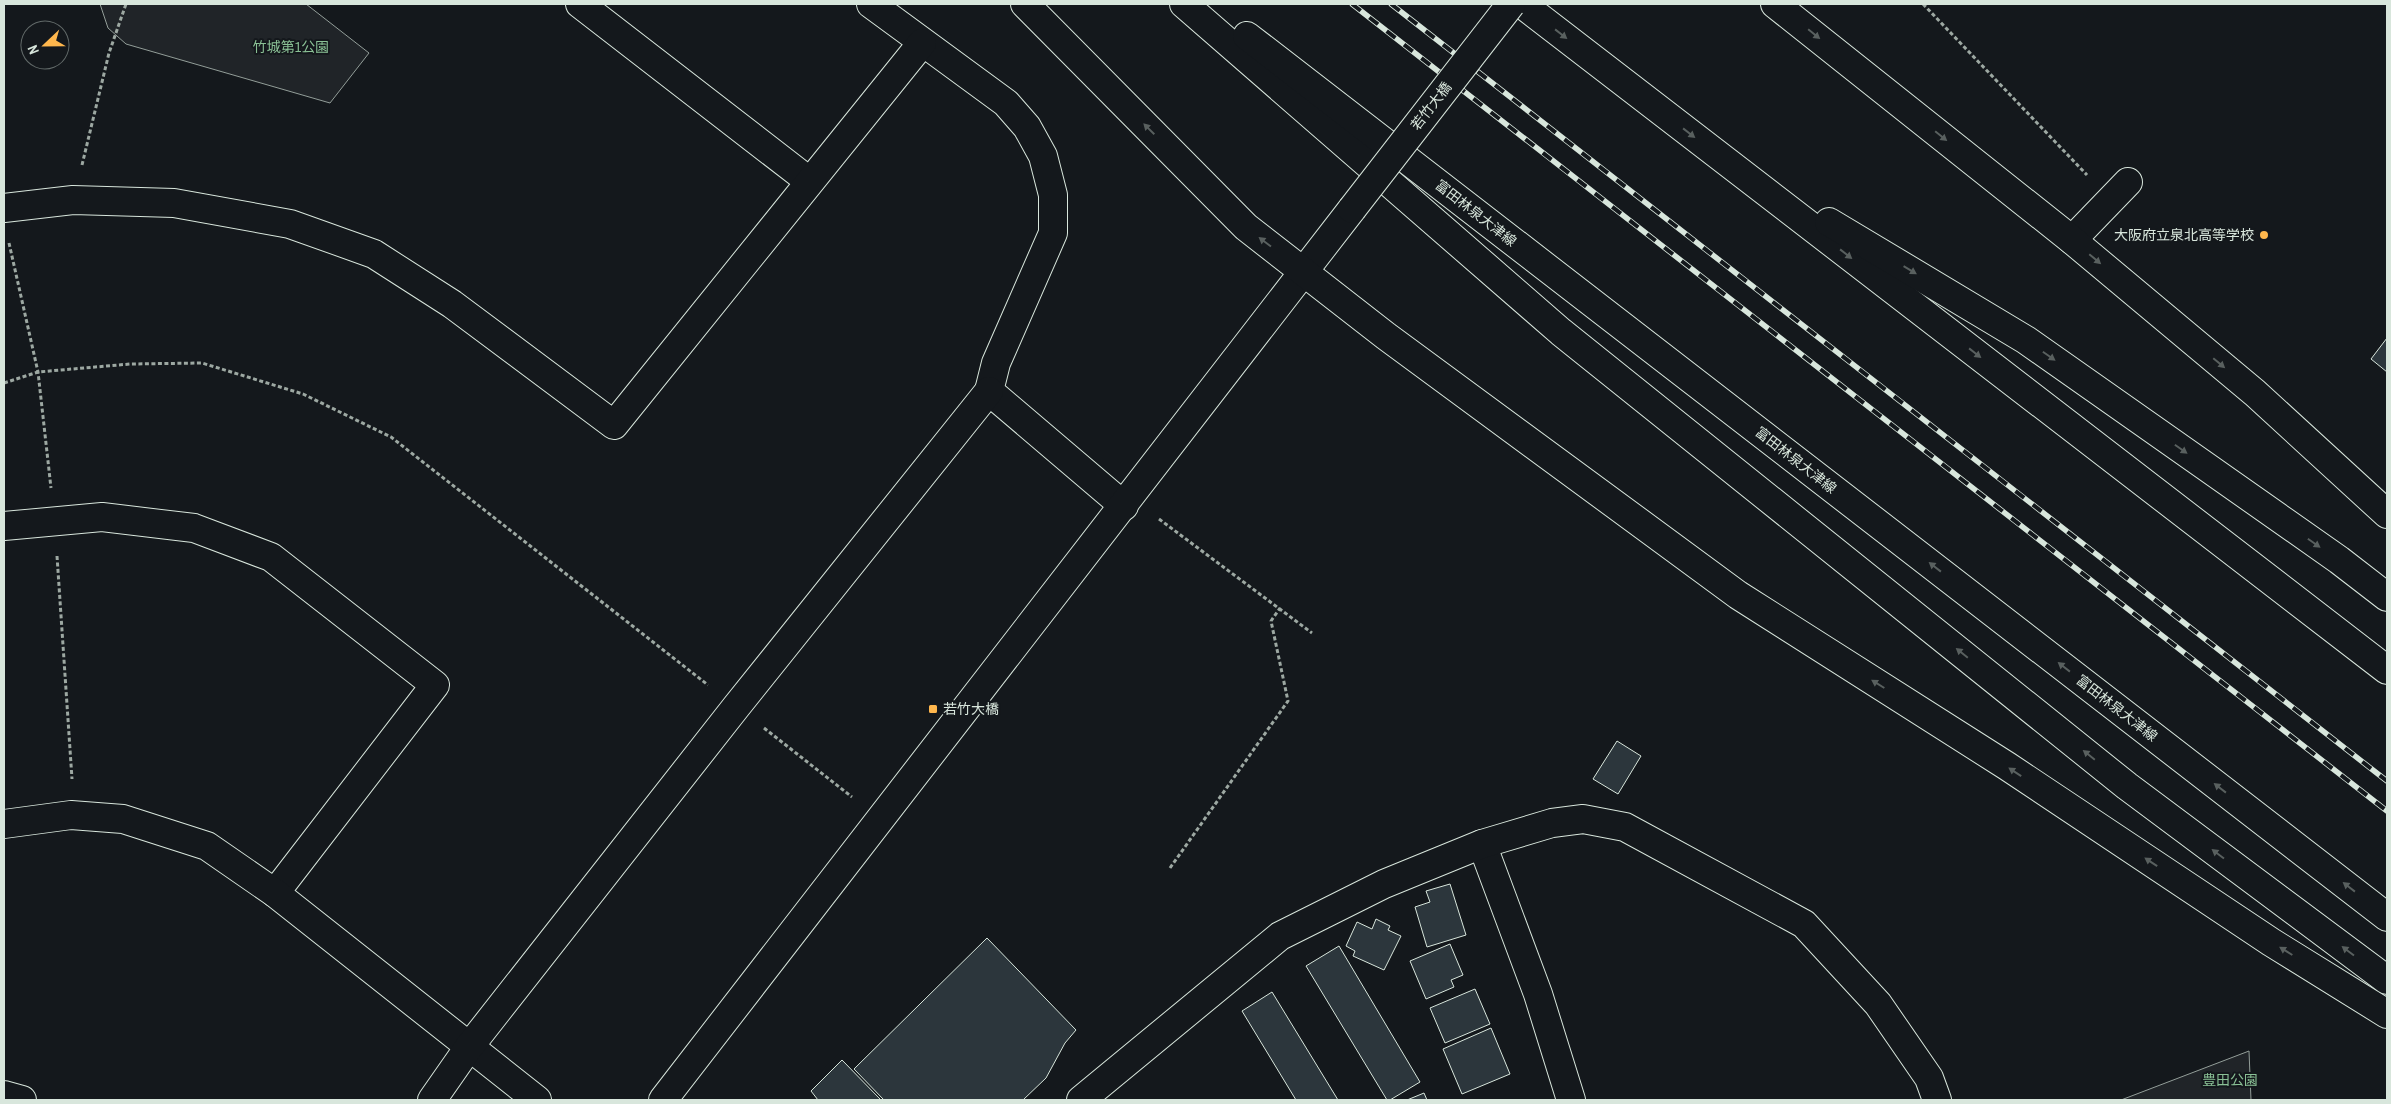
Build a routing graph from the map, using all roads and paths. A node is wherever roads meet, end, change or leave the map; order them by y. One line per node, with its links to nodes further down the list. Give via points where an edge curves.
1 (126, 4): 15 (path, via 110,53)
2 (580, 4): 13 (main road)
3 (871, 4): 11 (main road)
4 (1025, 4): 18 (main road, one-way to 4, via 1246,227)
5 (1184, 4): 36 (main road, one-way to 5, via 2127,786 1562,332)
6 (1206, 4): 35 (main road, 富田林泉大津線, one-way to 6)
7 (1511, 4): 18 (main road, 若竹大橋, bridge)
8 (1522, 4): 12 (main road, one-way to 12)
9 (1776, 4): 17 (main road, one-way to 17)
10 (1923, 4): 14 (path)
11 (922, 43): 13 (main road); 20 (main road, via 1006,103 1027,127 1043,156 1053,195 1053,233 996,363)
12 (1718, 156): 25 (main road, one-way to 25, via 2026,340); 28 (main road, one-way to 28)
13 (809, 181): 15 (main road, via 614,425 452,304 374,254 271,220 174,203)
14 (2119, 190): 17 (main road)
15 (73, 200): 16 (main road)
16 (4, 208)
17 (2072, 240): 22 (main road, one-way to 22, via 2255,394)
18 (1304, 272): 21 (main road, 若竹大橋); 37 (main road, one-way to 18, via 1738,595)
19 (4, 383): 29 (path, via 38,372 130,364 202,363 303,394 391,437)
20 (988, 391): 21 (main road); 29 (main road)
21 (1124, 506): 43 (main road, 若竹大橋)
22 (2387, 514)
23 (1159, 519): 26 (path)
24 (4, 526): 34 (main road, via 102,517 194,528 271,557 435,685)
25 (2387, 597)
26 (1280, 608): 27 (path); 33 (path, via 1271,621 1288,701)
27 (1312, 633)
28 (2387, 670)
29 (736, 706): 30 (path); 38 (main road)
30 (857, 800)
31 (4, 824): 34 (main road, via 71,815 123,819 207,846)
32 (1482, 844): 44 (main road, via 1384,884 1280,936); 45 (main road, via 1538,994); 46 (main road, via 1552,823 1583,819 1607,822 1625,827 1804,924 1878,1004 1929,1078)
33 (1170, 868)
34 (275, 893): 38 (main road)
35 (2387, 917)
36 (2387, 980)
37 (2387, 1014)
38 (469, 1047): 41 (main road); 42 (main road)
39 (4, 1095): 40 (main road)
40 (22, 1100)
41 (432, 1100)
42 (537, 1100)
43 (663, 1100)
44 (1080, 1100)
45 (1571, 1100)
46 (1937, 1100)

